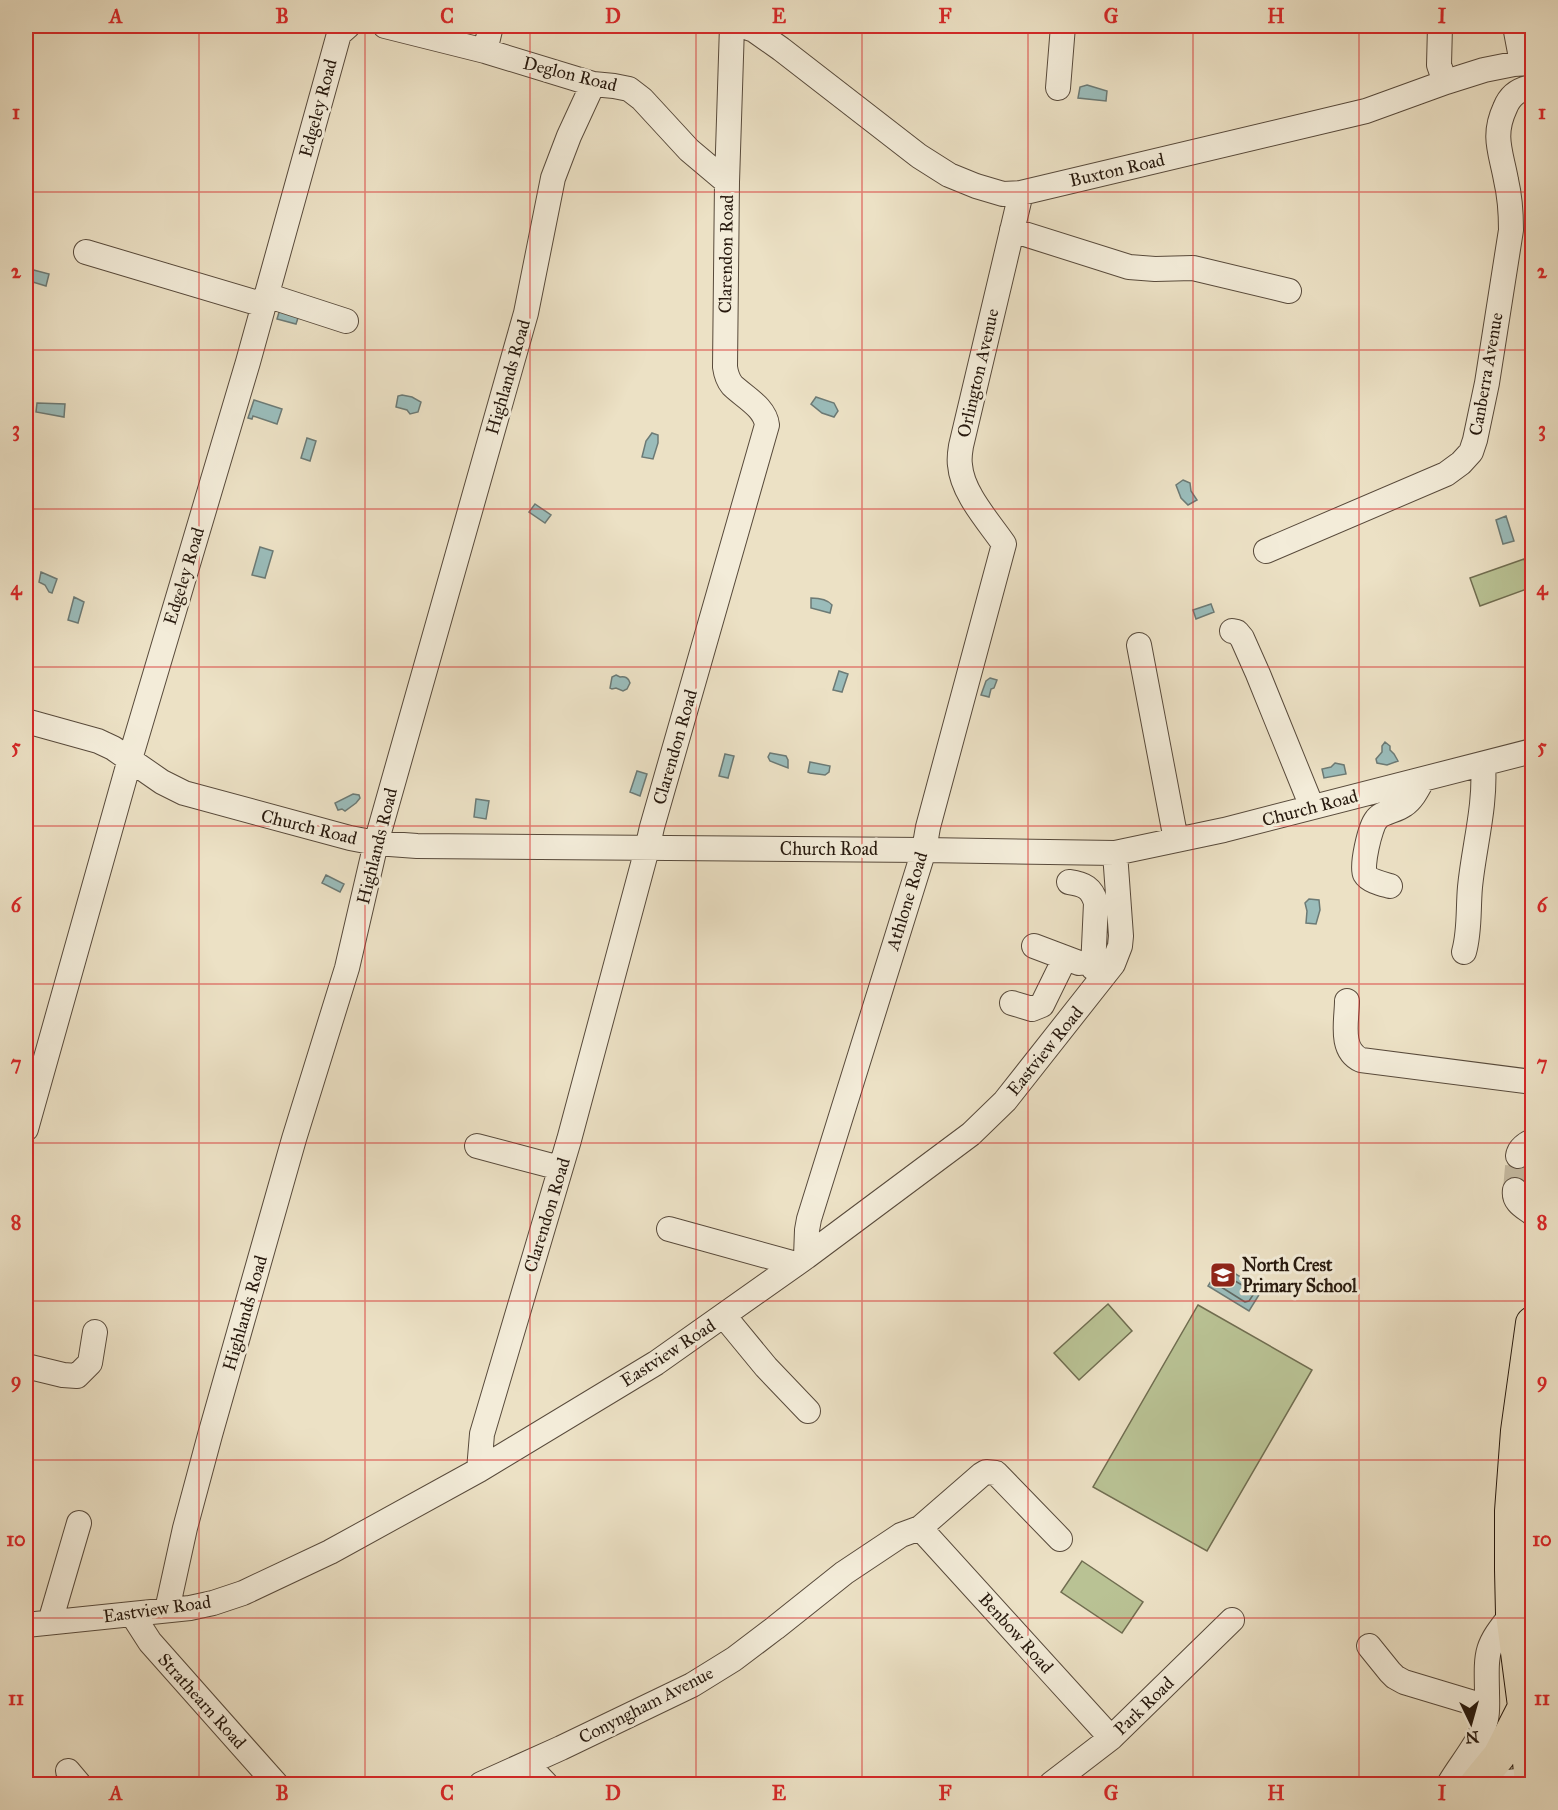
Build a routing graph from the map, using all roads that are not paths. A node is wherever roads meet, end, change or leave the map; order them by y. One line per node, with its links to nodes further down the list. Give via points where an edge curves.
1 (348, 26): 20 (street, Edgeley Road, via 339,34)
2 (385, 26): 9 (street)
3 (491, 26): 9 (street)
4 (732, 26): 15 (street, Clarendon Road)
5 (743, 26): 16 (street, Buxton Road, via 781,49 949,175 1003,194)
6 (1063, 26): 14 (street)
7 (1440, 26): 11 (street, via 1439,65)
8 (1515, 26): 10 (street)
9 (485, 51): 12 (street, Deglon Road)
10 (1528, 63): 11 (street, Buxton Road)
11 (1445, 82): 16 (street, Buxton Road, via 1366,111)
12 (593, 84): 15 (street, Deglon Road, via 629,89); 33 (street, Highlands Road, via 553,178 531,294)
13 (1533, 87): 23 (street, Canberra Avenue, via 1515,93 1508,101 1497,129 1511,207 1511,230 1480,421 1471,452 1446,474)
14 (1058, 88)
15 (727, 182): 34 (street, Clarendon Road, via 725,367 731,384 761,412 767,425)
16 (1021, 193): 17 (street, Orlington Avenue)
17 (1012, 231): 19 (street, via 1129,267 1193,268); 22 (street, Orlington Avenue, via 961,446 960,465 970,496)
18 (86, 252): 20 (street)
19 (1289, 291)
20 (265, 300): 21 (street); 28 (street, Edgeley Road)
21 (346, 321)
22 (1004, 544): 35 (street, Athlone Road)
23 (1266, 551)
24 (1232, 631): 31 (street, via 1242,638)
25 (1139, 645): 32 (street)
26 (26, 721): 28 (street, Church Road, via 98,741)
27 (1533, 751): 29 (street, Church Road)
28 (130, 759): 33 (street, Church Road, via 184,793); 46 (street, Edgeley Road)
29 (1483, 764): 30 (street, Church Road); 40 (street, via 1484,792)
30 (1423, 779): 31 (street, Church Road); 38 (street, via 1410,801 1378,818 1373,826 1365,873 1370,879)
31 (1312, 807): 32 (street, Church Road)
32 (1176, 840): 36 (street, Church Road)
33 (376, 843): 34 (street, Church Road); 62 (street, Highlands Road, via 347,968 294,1138 210,1435)
34 (647, 849): 35 (street, Church Road); 48 (street, Clarendon Road)
35 (924, 850): 36 (street, Church Road); 52 (street, Athlone Road, via 809,1219)
36 (1115, 853): 42 (street, Eastview Road, via 1121,936 1117,954)
37 (1069, 882): 42 (street, via 1085,885 1096,903)
38 (1390, 886)
39 (1034, 946): 41 (street)
40 (1464, 952)
41 (1065, 958): 42 (street); 44 (street, via 1042,1005 1032,1009)
42 (1100, 971): 52 (street, Eastview Road, via 1005,1101 971,1134)
43 (1347, 1001): 45 (street, via 1346,1045 1361,1060)
44 (1012, 1003)
45 (1533, 1082)
46 (26, 1129)
47 (477, 1146): 48 (street)
48 (560, 1168): 58 (street, Clarendon Road, via 482,1434)
49 (1515, 1190): 50 (street, via 1516,1200)
50 (1533, 1213)
51 (669, 1229): 52 (street)
52 (801, 1260): 53 (street, Eastview Road)
53 (724, 1316): 57 (street); 58 (street, Eastview Road, via 656,1363)
54 (1533, 1323): 64 (main road, via 1517,1431 1512,1499)
55 (95, 1332): 56 (street, via 90,1363 77,1376)
56 (26, 1366)
57 (808, 1411)
58 (479, 1470): 62 (street, Eastview Road, via 330,1552 243,1593 190,1608)
59 (79, 1523): 66 (street)
60 (920, 1528): 61 (street, Conyngham Avenue, via 981,1475 991,1472); 71 (street, Benbow Road); 72 (street, Conyngham Avenue, via 901,1535 844,1573 734,1659 693,1685)
61 (1060, 1539)
62 (167, 1610): 63 (street, Eastview Road)
63 (132, 1614): 66 (street, Eastview Road); 74 (street, Strathearn Road, via 150,1642)
64 (1512, 1614): 69 (main road); 70 (street, via 1496,1634 1487,1655)
65 (1232, 1620): 71 (street, Park Road)
66 (50, 1623): 67 (street, Eastview Road)
67 (26, 1625)
68 (1369, 1646): 70 (street, via 1395,1677)
69 (1524, 1706): 73 (main road); 79 (main road, via 1499,1756)
70 (1487, 1707): 78 (street, via 1475,1743)
71 (1111, 1738): 77 (street, Park Road)
72 (527, 1764): 75 (street, Conyngham Avenue); 76 (street)
73 (1532, 1781): 80 (street)
74 (276, 1785)
75 (481, 1785)
76 (546, 1785)
77 (1051, 1785)
78 (1449, 1785)
79 (1476, 1785)
80 (1492, 1785)

